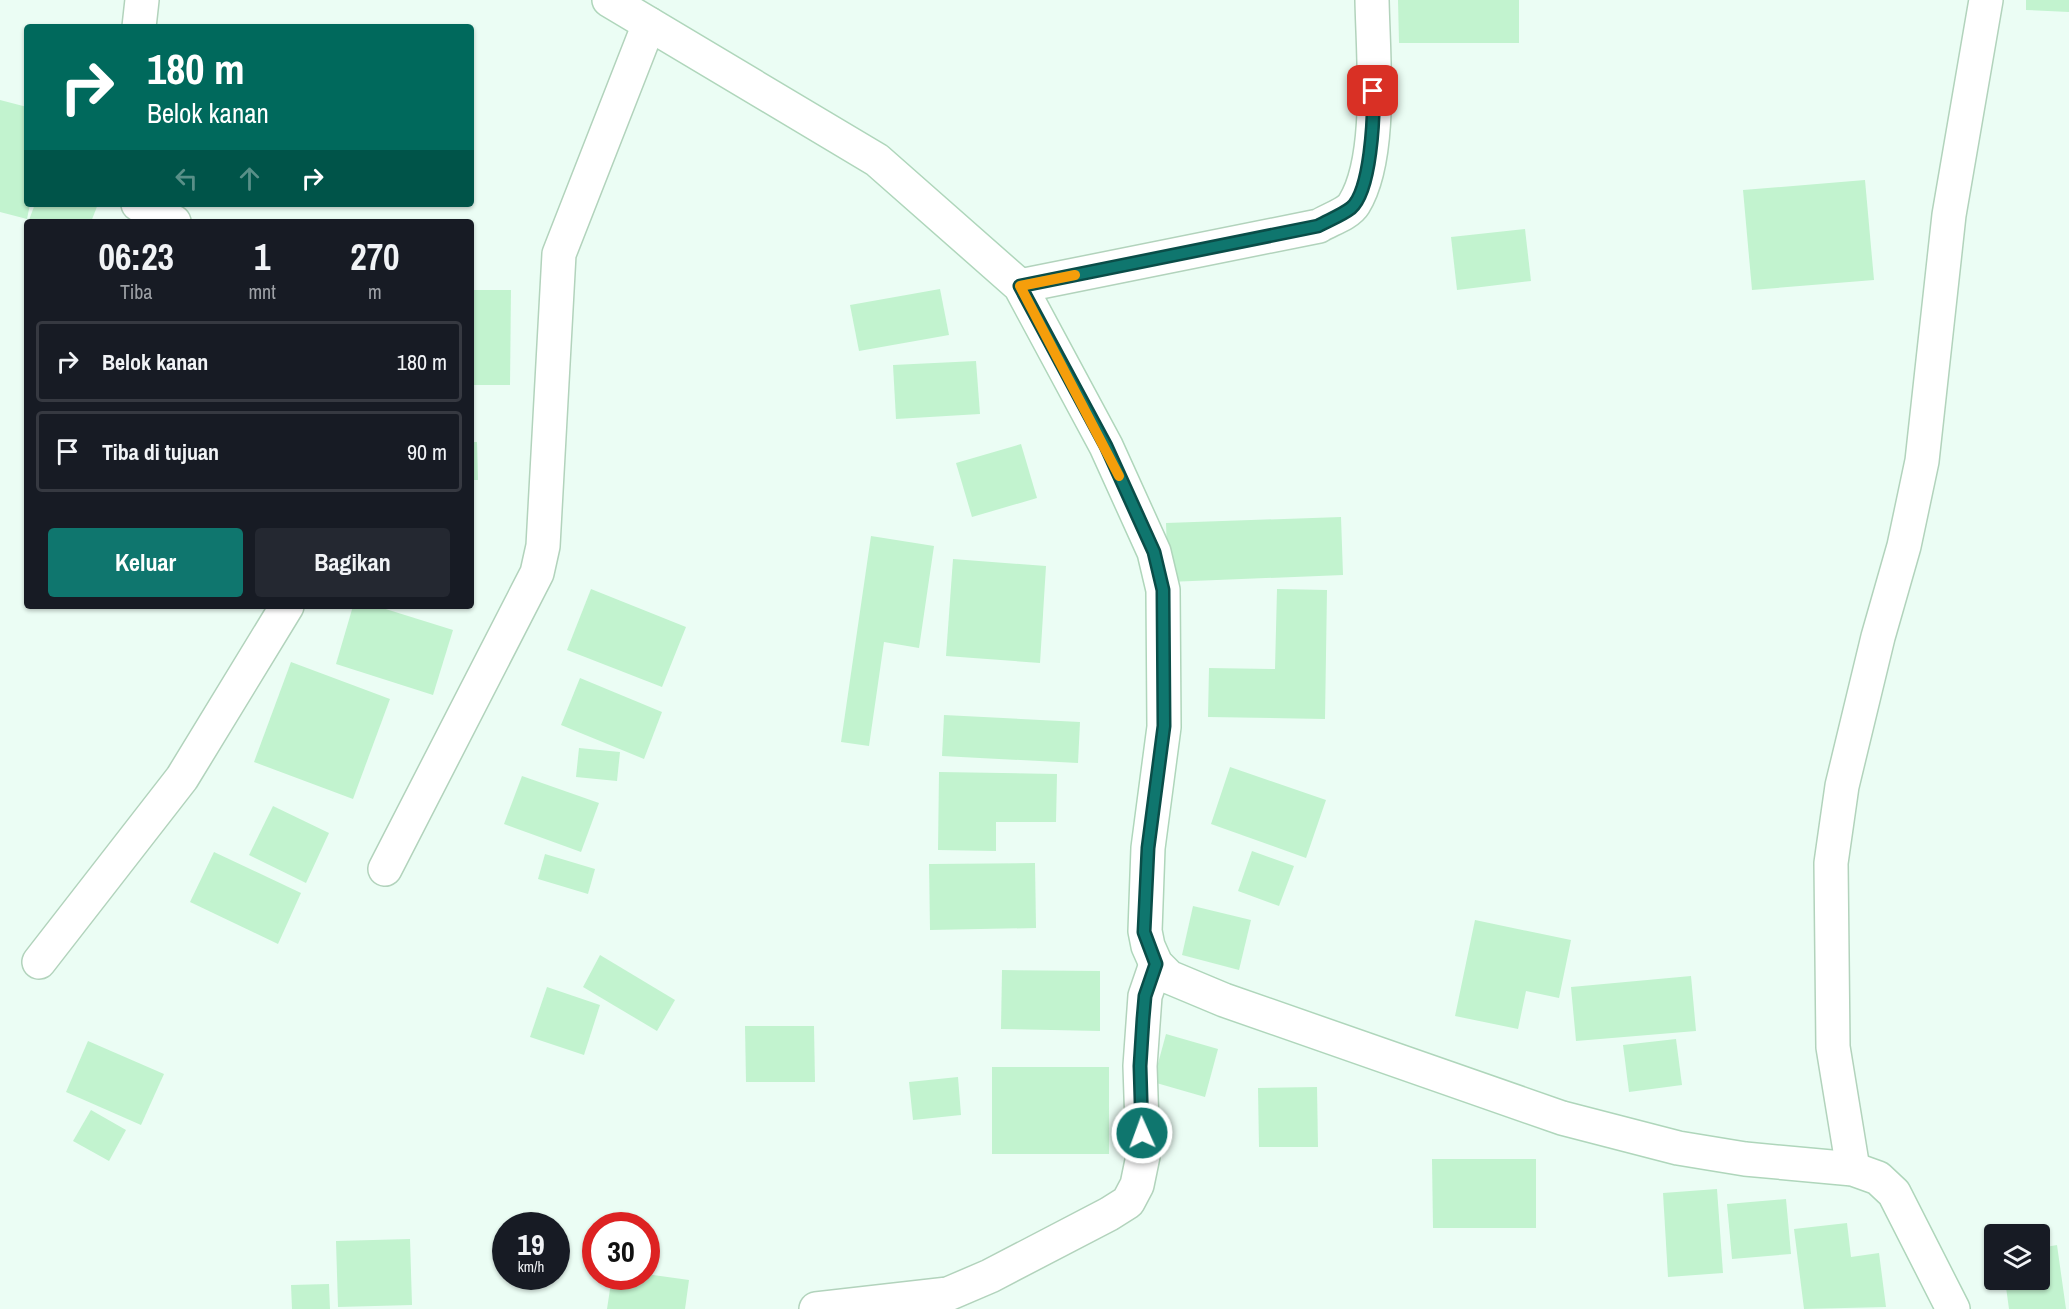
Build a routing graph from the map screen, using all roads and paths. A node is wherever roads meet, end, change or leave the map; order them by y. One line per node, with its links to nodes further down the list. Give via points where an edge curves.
1 (142, 0): 5 (street)
2 (609, 0): 6 (street)
3 (1372, 0): 9 (street, via 1374,114 1366,177 1352,207 1318,226)
4 (1986, 0): 14 (street, via 1949,215 1922,461 1842,786 1831,862 1833,1047)
5 (138, 24)
6 (649, 24): 9 (street, via 877,160); 11 (street, via 557,268 543,546 537,573)
7 (142, 207): 8 (street)
8 (165, 219)
9 (1020, 286): 13 (street, via 1106,446 1154,552 1163,590 1164,726 1148,848 1144,932)
10 (285, 609): 12 (street, via 182,778)
11 (385, 869)
12 (39, 962)
13 (1156, 964): 14 (street, via 1169,977 1224,1000 1562,1118 1678,1148 1745,1159); 15 (street, via 1145,996 1140,1066 1143,1156 1137,1185 1128,1202 990,1276 948,1294)
14 (1852, 1168): 16 (street, via 1878,1178 1894,1193)
15 (816, 1309)
16 (1953, 1309)

